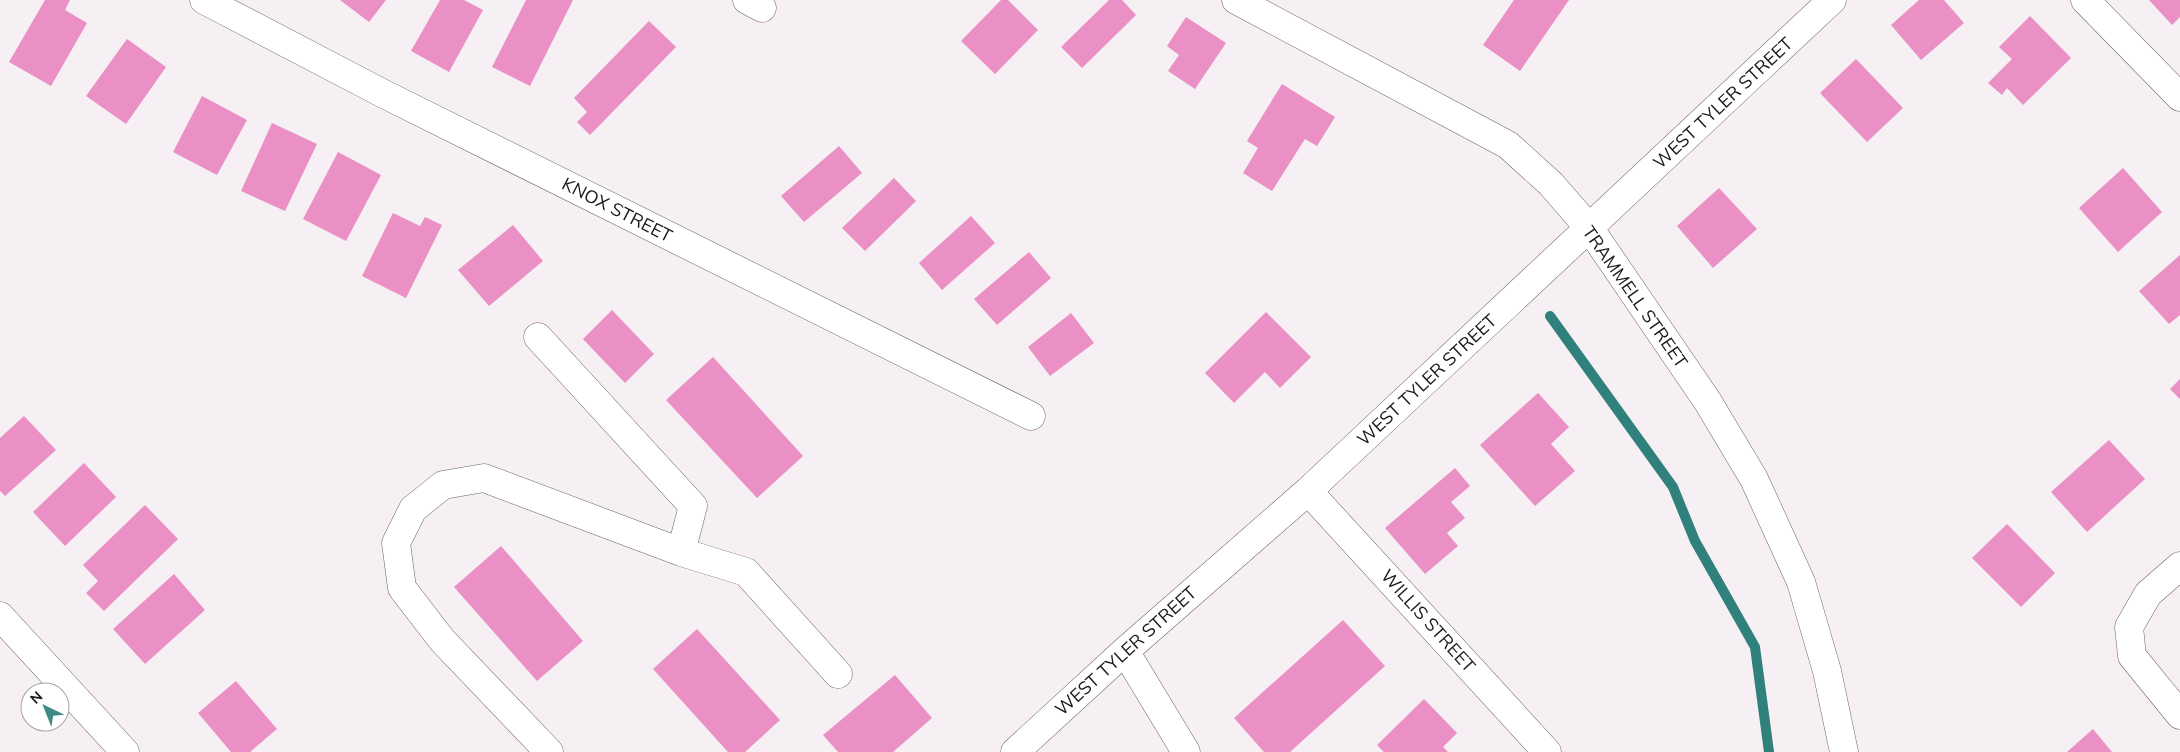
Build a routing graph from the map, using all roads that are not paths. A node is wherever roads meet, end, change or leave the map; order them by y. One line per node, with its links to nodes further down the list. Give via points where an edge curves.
1 (204, 0): 8 (street, KNOX STREET, via 384,94)
2 (1236, 0): 6 (street, TRAMMELL STREET, via 1508,145 1551,184)
3 (1832, 0): 6 (street, WEST TYLER STREET)
4 (2085, 0): 5 (street)
5 (2180, 97)
6 (1590, 229): 9 (street, WEST TYLER STREET); 21 (street, TRAMMELL STREET, via 1708,402 1754,479 1801,582 1827,672)
7 (538, 337): 10 (street, via 694,506)
8 (1031, 416)
9 (1308, 491): 13 (street, WEST TYLER STREET); 20 (street, WILLIS STREET)
10 (681, 552): 14 (street, via 746,572); 17 (street, via 484,478 443,485 413,509 396,543 402,588 442,640)
11 (2180, 566): 15 (street, via 2148,594 2129,627 2132,656)
12 (0, 616): 16 (street)
13 (1125, 651): 18 (street, WEST TYLER STREET); 19 (street)
14 (838, 674)
15 (2180, 715)
16 (125, 752)
17 (549, 752)
18 (1015, 752)
19 (1186, 752)
20 (1548, 752)
21 (1844, 752)

